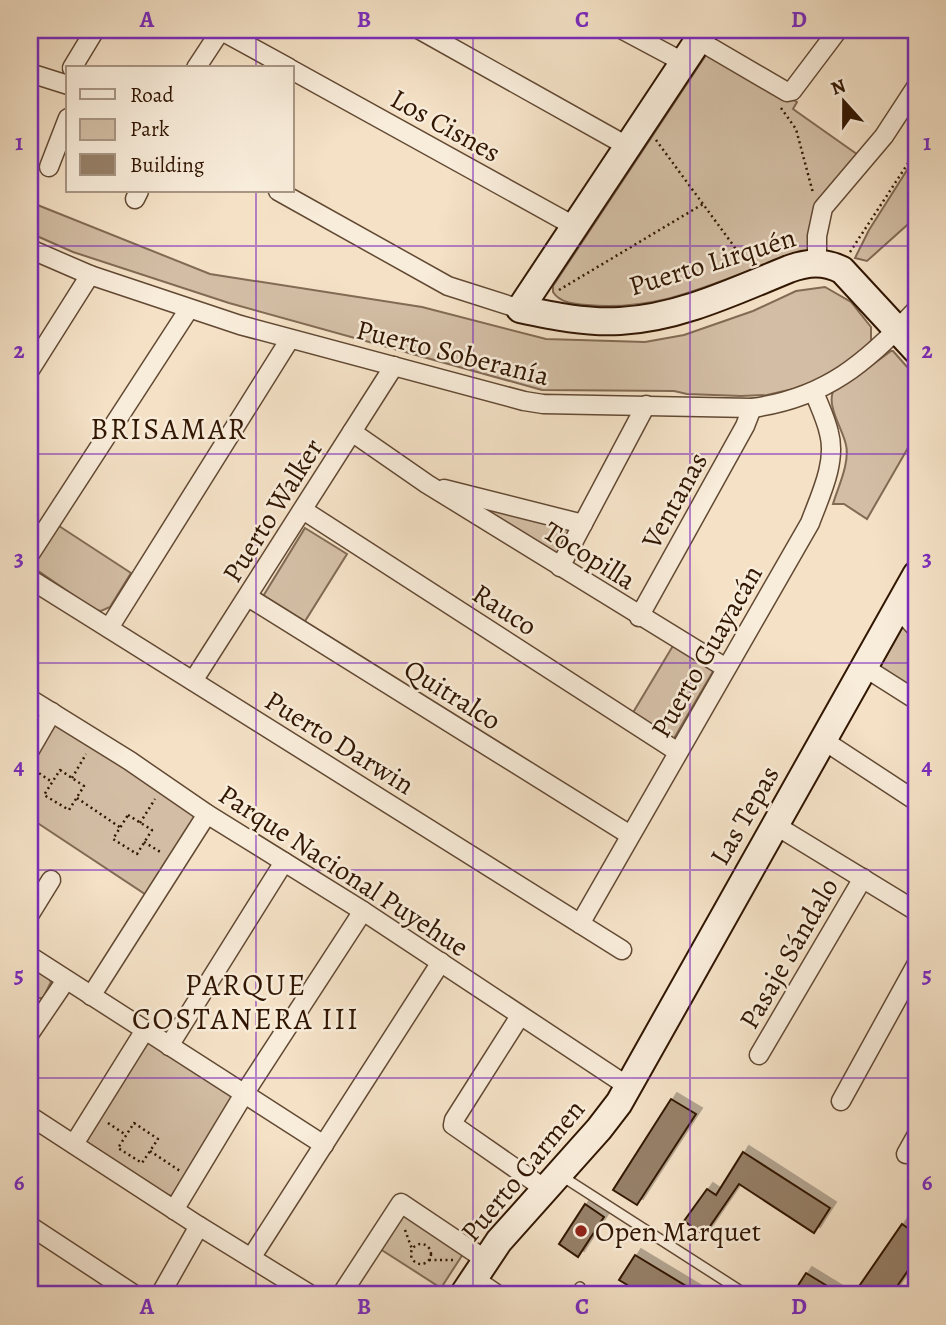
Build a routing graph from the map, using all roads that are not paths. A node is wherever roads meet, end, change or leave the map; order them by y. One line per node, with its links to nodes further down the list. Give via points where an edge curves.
1 (95, 30): 8 (street)
2 (221, 30): 9 (street); 10 (street, Los Cisnes)
3 (419, 30): 16 (street)
4 (623, 30): 7 (street)
5 (838, 30): 6 (street, via 787,92)
6 (702, 35): 7 (street)
7 (683, 62): 16 (street)
8 (75, 66)
9 (197, 66)
10 (286, 66)
11 (294, 71): 19 (street, Los Cisnes)
12 (30, 73): 13 (street)
13 (66, 78)
14 (916, 87): 21 (street, Puerto Lirquén, via 884,136 820,216)
15 (66, 123): 17 (street)
16 (627, 146): 19 (street)
17 (49, 167)
18 (280, 192): 24 (street, Puerto Lirquén, via 448,286)
19 (574, 226): 24 (street)
20 (30, 249): 22 (street, Puerto Soberanía)
21 (817, 263): 24 (street, Puerto Lirquén, via 789,269 685,309 641,319 578,320); 26 (street, via 842,270)
22 (90, 275): 23 (street, Puerto Soberanía); 30 (street)
23 (188, 309): 27 (street, Puerto Soberanía); 38 (street)
24 (520, 309)
25 (916, 310): 26 (street, Puerto Soberanía)
26 (898, 329): 28 (street); 31 (street, Puerto Soberanía, via 861,364)
27 (290, 339): 29 (street, Puerto Soberanía); 45 (street)
28 (916, 350)
29 (394, 366): 32 (street, Puerto Soberanía, via 543,404); 34 (street, Puerto Walker)
30 (30, 370)
31 (814, 392): 33 (street, Puerto Soberanía); 48 (street, Puerto Guayacán, via 830,434 831,451 820,496 810,523)
32 (646, 405): 33 (street, Puerto Soberanía); 37 (street)
33 (752, 408): 44 (street, Ventanas)
34 (352, 432): 35 (street, Tocopilla); 36 (street, Puerto Walker)
35 (427, 484): 37 (street, Tocopilla); 39 (street, Tocopilla)
36 (303, 510): 42 (street, Puerto Walker); 55 (street, Rauco)
37 (583, 524): 39 (street)
38 (30, 554)
39 (560, 567): 44 (street, Tocopilla)
40 (916, 575): 43 (street, Las Tepas)
41 (30, 579): 45 (street, Puerto Darwin)
42 (248, 597): 49 (street, Puerto Walker); 59 (street, Quitralco)
43 (898, 608): 46 (street); 47 (street, Las Tepas)
44 (639, 617): 48 (street, Tocopilla)
45 (109, 628): 49 (street, Puerto Darwin)
46 (916, 628)
47 (864, 667): 51 (street); 53 (street, Las Tepas)
48 (726, 668): 55 (street, Puerto Guayacán)
49 (193, 681): 66 (street, Puerto Darwin)
50 (30, 699): 52 (street, Parque Nacional Puyehue)
51 (916, 700)
52 (52, 712): 54 (street); 57 (street, Parque Nacional Puyehue)
53 (823, 740): 56 (street); 58 (street, Las Tepas)
54 (30, 750)
55 (678, 752): 59 (street, Puerto Guayacán)
56 (916, 801)
57 (207, 814): 60 (street, Parque Nacional Puyehue); 72 (street)
58 (775, 825): 61 (street); 79 (street, Las Tepas)
59 (630, 835): 66 (street, Puerto Guayacán)
60 (284, 862): 63 (street, Parque Nacional Puyehue); 77 (street)
61 (863, 878): 64 (street); 78 (street, Pasaje Sándalo)
62 (51, 880): 65 (street)
63 (363, 911): 69 (street, Parque Nacional Puyehue); 80 (street)
64 (916, 911)
65 (30, 914)
66 (580, 924): 67 (street, Puerto Darwin)
67 (622, 950)
68 (30, 956): 71 (street)
69 (441, 962): 74 (street, Parque Nacional Puyehue); 85 (street)
70 (916, 965): 81 (street)
71 (66, 980): 72 (street); 75 (street)
72 (91, 996): 76 (street)
73 (30, 1002): 75 (street)
74 (520, 1016): 79 (street, Parque Nacional Puyehue); 87 (street, via 453,1125)
75 (34, 1026)
76 (145, 1030): 77 (street); 84 (street)
77 (169, 1046): 80 (street)
78 (759, 1055)
79 (629, 1087): 87 (street, Puerto Carmen)
80 (244, 1094): 85 (street); 88 (street)
81 (841, 1101)
82 (30, 1116): 84 (street)
83 (916, 1136): 86 (street)
84 (74, 1144): 88 (street)
85 (324, 1145): 91 (street)
86 (906, 1154)
87 (552, 1181): 92 (street, Puerto Carmen); 98 (lane)
88 (174, 1210): 90 (street)
89 (30, 1227): 93 (street)
90 (199, 1227): 91 (street); 94 (street)
91 (251, 1258): 95 (street)
92 (472, 1272): 96 (street, via 401,1203); 97 (lane)
93 (135, 1295)
94 (160, 1295)
95 (311, 1295)
96 (341, 1295)
97 (506, 1295)
98 (747, 1295)

